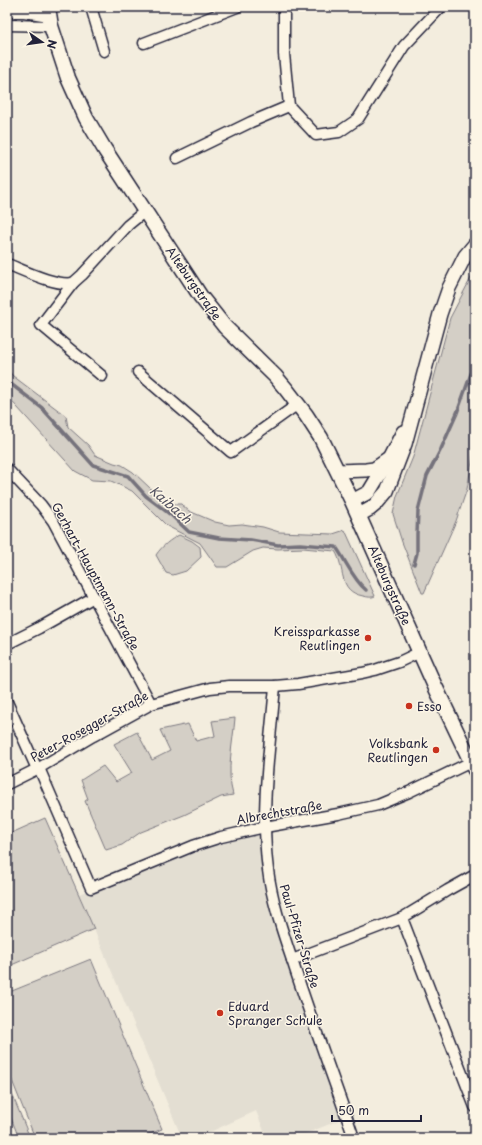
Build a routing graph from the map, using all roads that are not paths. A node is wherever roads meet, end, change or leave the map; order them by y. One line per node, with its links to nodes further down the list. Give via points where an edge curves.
1 (91, 7): 9 (street)
2 (237, 7): 8 (street)
3 (284, 7): 10 (street, via 284,54)
4 (441, 7): 10 (street, via 404,46 358,119 339,132 316,135)
5 (11, 10): 6 (street)
6 (49, 16): 7 (street); 12 (main road, Alteburgstraße, via 68,78 86,118)
7 (7, 25)
8 (144, 43)
9 (104, 51)
10 (289, 106): 11 (street)
11 (177, 158)
12 (145, 211): 15 (street, via 128,225); 18 (main road, Alteburgstraße, via 208,307 275,376)
13 (475, 244): 19 (street, via 465,256 449,288)
14 (7, 264): 15 (street, via 56,282)
15 (74, 282): 17 (street, via 41,326)
16 (138, 372): 18 (street, via 231,452)
17 (102, 376)
18 (298, 404): 22 (main road, Alteburgstraße, via 321,438)
19 (412, 416): 20 (street); 24 (street, via 405,444 387,491 376,504)
20 (389, 459): 22 (street, via 374,469); 23 (street, via 369,492)
21 (7, 469): 25 (street, Gerhart-Hauptmann-Straße, via 45,510)
22 (338, 472): 23 (main road, Alteburgstraße)
23 (352, 500): 24 (main road, Alteburgstraße)
24 (359, 515): 27 (main road, Alteburgstraße)
25 (94, 597): 26 (street); 30 (street, Gerhart-Hauptmann-Straße)
26 (7, 644)
27 (420, 652): 28 (street, Peter-Rosegger-Straße, via 375,670); 31 (main road, Alteburgstraße)
28 (275, 686): 30 (street, Peter-Rosegger-Straße, via 210,688); 34 (street, Paul-Pfizer-Straße)
29 (7, 702): 32 (street)
30 (151, 704): 32 (street, Peter-Rosegger-Straße)
31 (473, 766): 34 (street, Albrechtstraße, via 378,805)
32 (38, 769): 33 (street, Peter-Rosegger-Straße); 34 (street, Albrechtstraße, via 91,888 193,846)
33 (7, 784)
34 (264, 827): 37 (street, Paul-Pfizer-Straße, via 271,891)
35 (475, 875): 36 (street)
36 (402, 918): 37 (street); 38 (street)
37 (292, 960): 39 (street, Paul-Pfizer-Straße)
38 (475, 1107)
39 (354, 1138)

